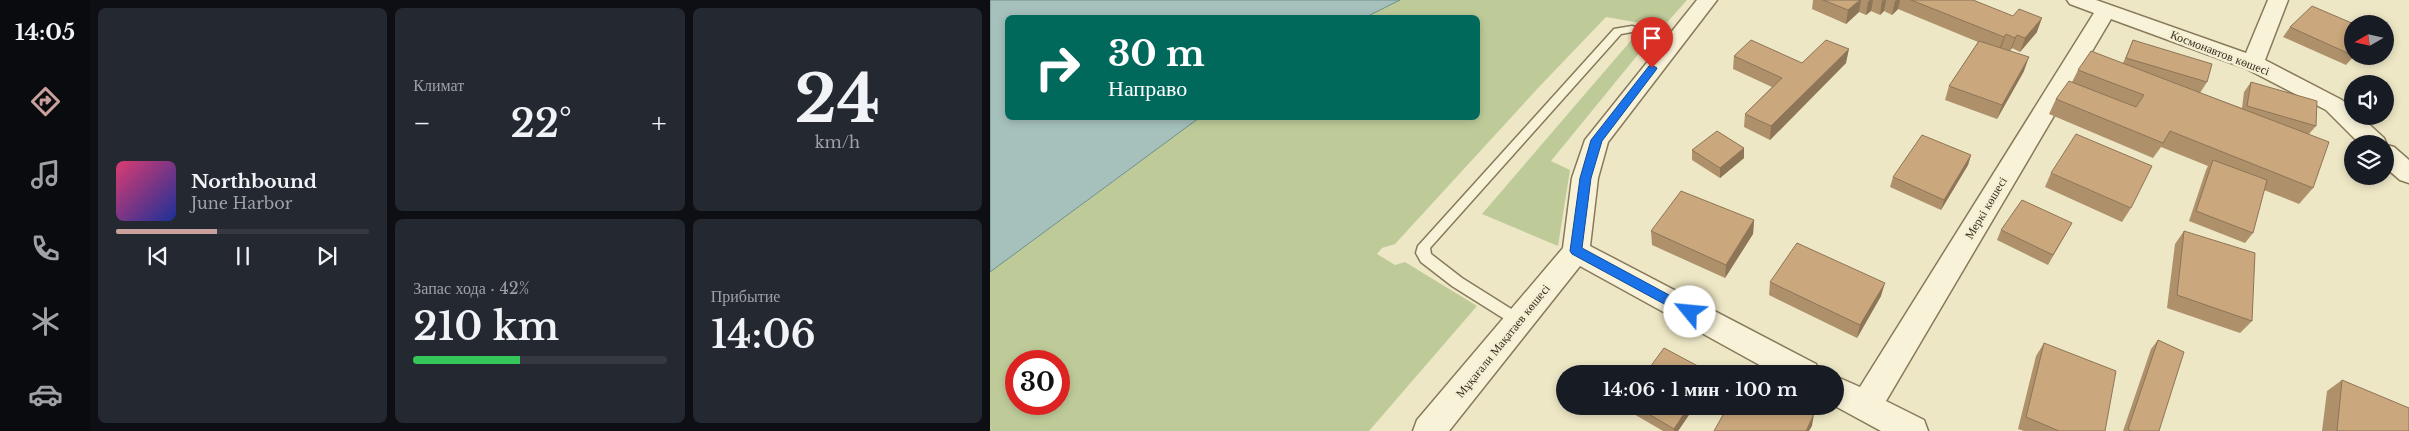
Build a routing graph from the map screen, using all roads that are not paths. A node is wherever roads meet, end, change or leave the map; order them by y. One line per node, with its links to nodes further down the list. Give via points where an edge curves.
1 (1707, 0): 5 (street)
2 (2077, 0): 4 (street, Космонавтов көшесі)
3 (2278, 0): 6 (street)
4 (2106, 10): 6 (street, Космонавтов көшесі); 14 (street, Меркі көшесі)
5 (1675, 40): 10 (street, via 1597,140 1586,173); 11 (lane, via 1632,29 1618,32 1424,246 1426,258)
6 (2253, 63): 7 (street, Космонавтов көшесі, via 2334,105)
7 (2366, 135)
8 (2394, 161): 9 (street)
9 (2409, 174)
10 (1576, 251): 11 (street, Мұқағали Мақатаев көшесі); 12 (street)
11 (1519, 321): 15 (street, Мұқағали Мақатаев көшесі)
12 (1788, 365)
13 (1844, 395): 14 (street)
14 (1866, 406): 16 (street)
15 (1429, 431)
16 (1912, 431)

